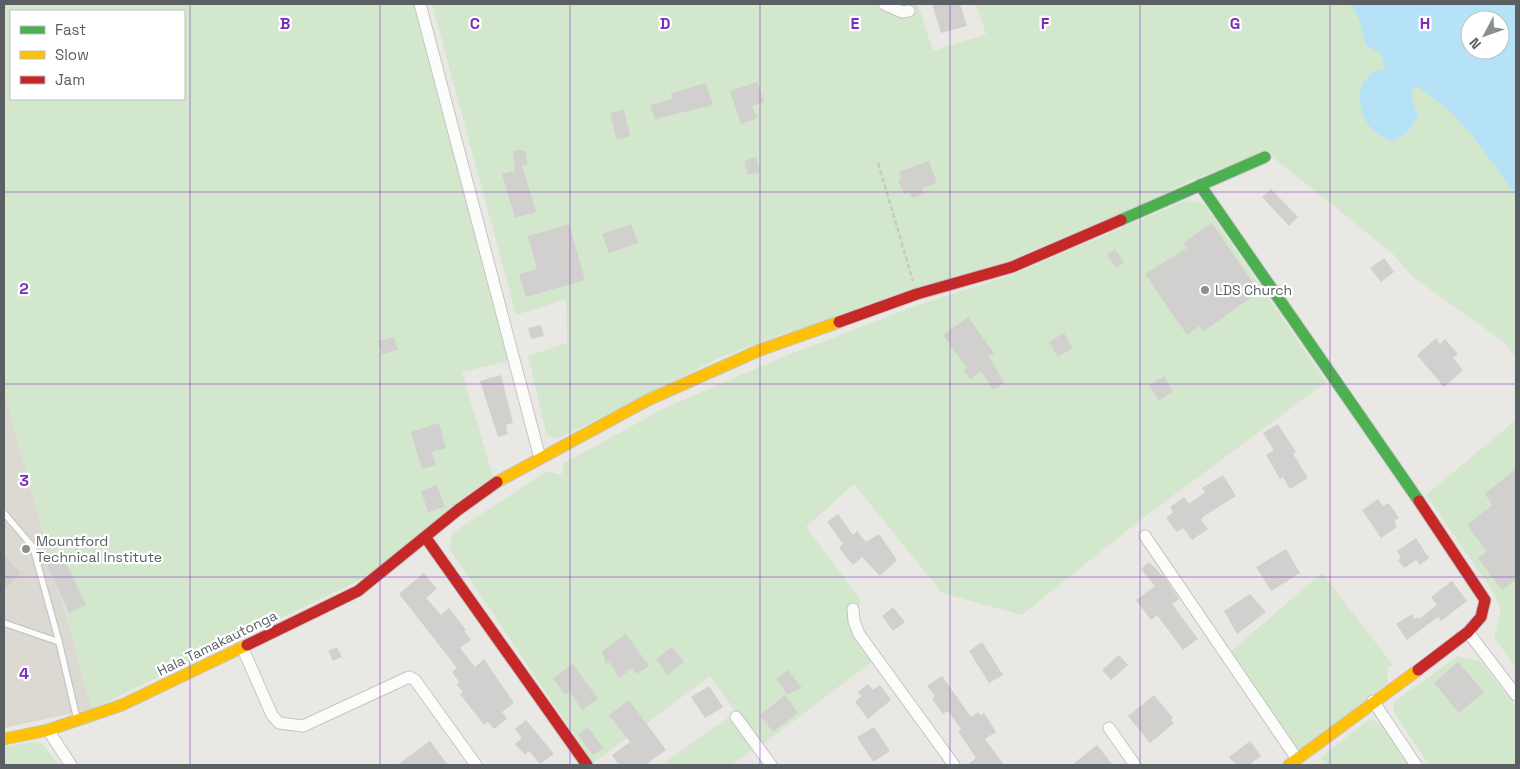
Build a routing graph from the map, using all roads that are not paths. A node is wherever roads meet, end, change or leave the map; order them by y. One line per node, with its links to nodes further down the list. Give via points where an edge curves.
1 (420, 4): 6 (street)
2 (884, 4): 3 (street)
3 (909, 12)
4 (1265, 157): 5 (street, Hala Tamakautonga)
5 (1200, 185): 6 (street, Hala Tamakautonga, via 1012,267 917,294 760,350 648,400); 12 (street, via 1374,433 1485,600 1481,617)
6 (540, 458): 9 (street, Hala Tamakautonga, via 495,483)
7 (4, 513): 13 (lane, via 33,547)
8 (1145, 536): 22 (street)
9 (426, 538): 14 (street, Hala Tamakautonga, via 358,591); 25 (street)
10 (853, 609): 27 (street, via 860,634)
11 (4, 623): 13 (lane)
12 (1468, 632): 15 (street); 16 (street)
13 (59, 642): 18 (lane)
14 (242, 647): 18 (street, Hala Tamakautonga, via 122,705); 24 (street, via 272,715 279,723 303,726 409,677 415,680)
15 (1516, 695)
16 (1373, 701): 22 (street); 29 (street)
17 (736, 717): 26 (street)
18 (77, 721): 20 (street, Hala Tamakautonga)
19 (1108, 728): 28 (street)
20 (48, 730): 21 (street, Hala Tamakautonga); 23 (street)
21 (4, 739)
22 (1293, 762)
23 (71, 765)
24 (476, 765)
25 (587, 765)
26 (771, 765)
27 (954, 765)
28 (1136, 765)
29 (1416, 765)

